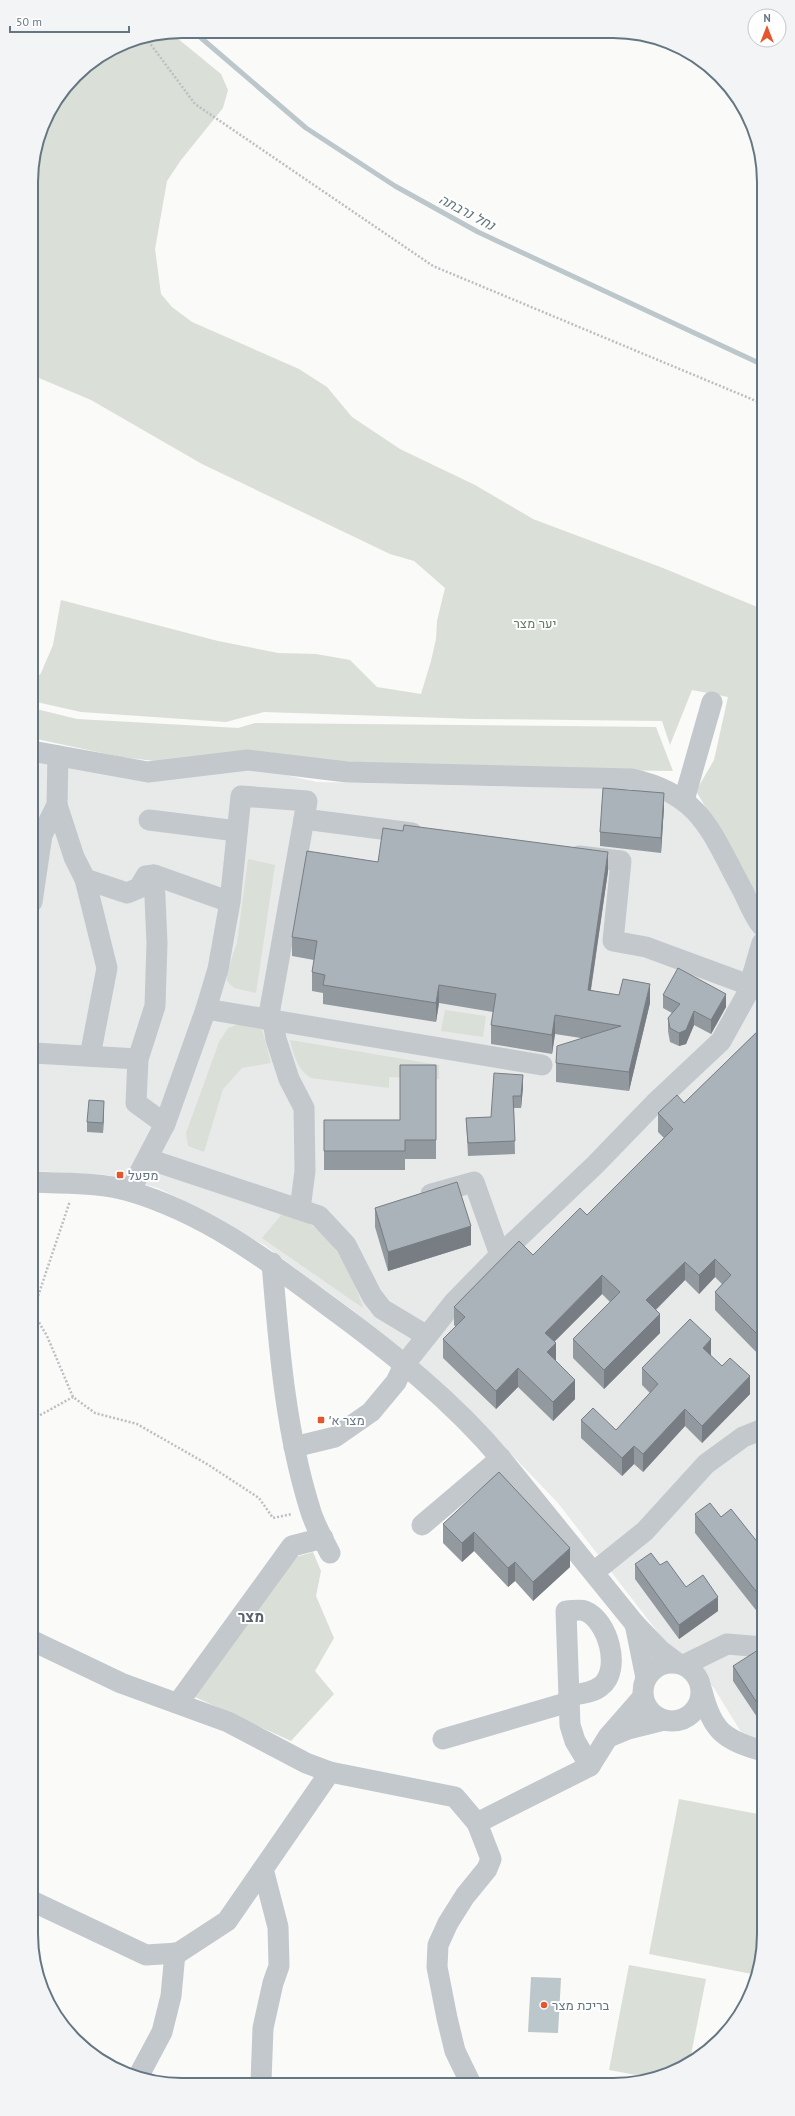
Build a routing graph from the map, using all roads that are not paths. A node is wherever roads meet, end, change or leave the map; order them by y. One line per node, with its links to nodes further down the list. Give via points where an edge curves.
1 (712, 702): 4 (street)
2 (38, 752): 3 (street)
3 (58, 756): 4 (street, via 148,772 248,760 347,772 632,779 654,784); 5 (street)
4 (684, 800): 15 (street, via 706,824)
5 (57, 805): 11 (street, via 42,834); 13 (street, via 74,857)
6 (304, 819): 8 (street, via 307,801 241,796); 9 (street); 19 (street)
7 (149, 820): 8 (street)
8 (237, 831): 14 (street)
9 (428, 835)
10 (559, 853): 17 (street, via 621,861 613,941 646,947)
11 (38, 861)
12 (154, 875): 13 (street, via 146,876 139,888 127,893); 14 (street); 22 (street, via 157,943 155,1006)
13 (85, 879): 21 (street, via 107,968)
14 (230, 902): 18 (street, via 218,969)
15 (757, 917)
16 (757, 959): 17 (street)
17 (749, 985): 30 (street, via 747,994 721,1041)
18 (206, 1009): 19 (street); 24 (street)
19 (270, 1020): 23 (street); 29 (street, via 289,1079 304,1108 305,1171)
20 (38, 1053): 21 (street)
21 (90, 1056): 22 (street)
22 (138, 1059): 24 (street, via 136,1103)
23 (542, 1065)
24 (165, 1124): 25 (street)
25 (148, 1159): 27 (street); 29 (street)
26 (38, 1182): 27 (street, via 116,1187)
27 (130, 1191): 31 (street, via 205,1223)
28 (410, 1200): 30 (street, via 474,1182)
29 (300, 1209): 32 (street, via 319,1216 335,1231 346,1245 372,1296 382,1309)
30 (500, 1255): 32 (street, via 454,1302)
31 (272, 1263): 33 (street); 35 (street, via 283,1384)
32 (427, 1336): 33 (street)
33 (404, 1365): 35 (street, via 396,1382 371,1412 335,1437); 36 (street, via 450,1406)
34 (757, 1431): 38 (street, via 743,1437 706,1464 645,1531)
35 (294, 1446): 46 (street, via 310,1510 326,1546 292,1546)
36 (501, 1458): 37 (street); 38 (street)
37 (422, 1525)
38 (594, 1572): 39 (street)
39 (635, 1624): 43 (street, via 661,1651); 45 (street)
40 (38, 1643): 46 (street, via 121,1683)
41 (727, 1644): 42 (street); 43 (street); 44 (street, via 716,1656)
42 (757, 1646)
43 (681, 1664): 44 (street, via 691,1669); 45 (street, via 659,1666)
44 (701, 1686): 47 (street, via 698,1705 689,1716); 48 (street, via 710,1716)
45 (645, 1688): 47 (street, via 650,1711); 49 (street)
46 (178, 1703): 53 (street, via 228,1722 306,1763)
47 (673, 1720): 48 (street, via 704,1725); 49 (street, via 628,1728)
48 (723, 1733): 51 (street, via 732,1741)
49 (608, 1737): 52 (street)
50 (443, 1739): 52 (street, via 569,1699 570,1725 575,1741)
51 (757, 1749)
52 (590, 1766): 54 (street)
53 (330, 1772): 54 (street, via 455,1797); 55 (street)
54 (477, 1823): 60 (street, via 491,1859 487,1869 465,1896 448,1923 438,1945 437,1967 455,2051)
55 (263, 1869): 57 (street, via 227,1921); 59 (street, via 278,1927 279,1966 263,2028)
56 (38, 1904): 57 (street, via 146,1955)
57 (175, 1953): 58 (street, via 171,1996 162,2032)
58 (141, 2072)
59 (261, 2078)
60 (468, 2078)

